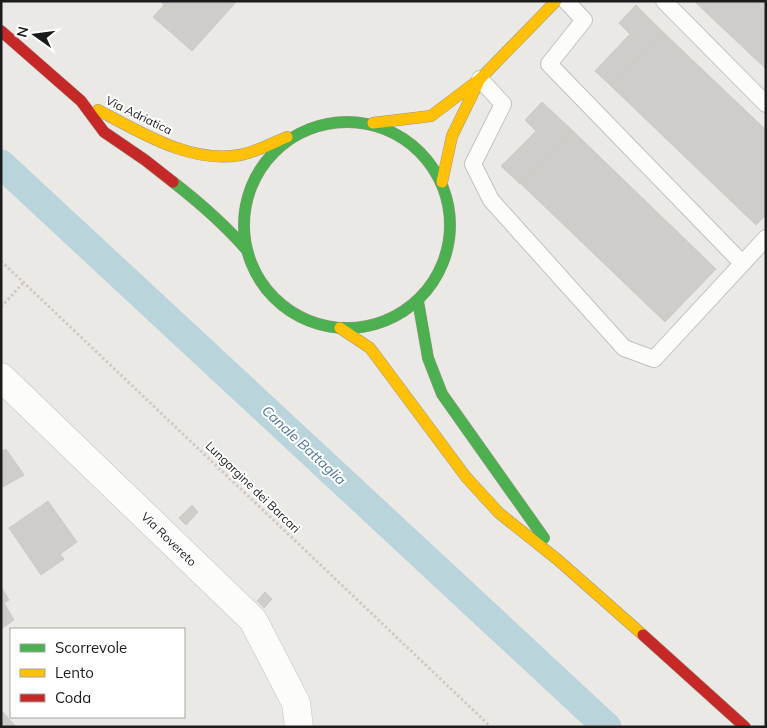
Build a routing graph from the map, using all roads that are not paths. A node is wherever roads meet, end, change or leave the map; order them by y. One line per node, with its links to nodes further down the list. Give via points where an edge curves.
1 (556, 1): 5 (main road)
2 (566, 1): 13 (lane, via 584,20 548,64)
3 (664, 1): 7 (lane)
4 (1, 31): 6 (main road, Via Adriatica)
5 (480, 79): 8 (main road, via 431,116); 10 (main road, via 452,136); 13 (lane, via 503,104 473,164 491,200 624,348 654,359)
6 (81, 101): 9 (main road, Via Adriatica, via 172,146 218,157 240,155); 12 (main road, Via Adriatica, via 104,132 204,205)
7 (766, 104)
8 (371, 124): 9 (main road, via 336,122); 10 (main road, via 400,136 425,156)
9 (302, 131): 12 (main road, via 274,151 254,180 244,214)
10 (442, 182): 14 (main road, via 450,213 449,246 438,276)
11 (766, 238): 13 (lane)
12 (246, 249): 15 (main road, via 259,279 280,304 308,321)
13 (742, 263)
14 (418, 301): 15 (main road, via 394,317 368,327); 17 (main road, via 428,358 442,394 538,527)
15 (340, 328): 17 (main road, via 370,348 466,477 499,512)
16 (1, 377): 18 (street, Via Rovereto, via 253,620 296,703)
17 (558, 560): 19 (main road)
18 (299, 727)
19 (745, 727)

